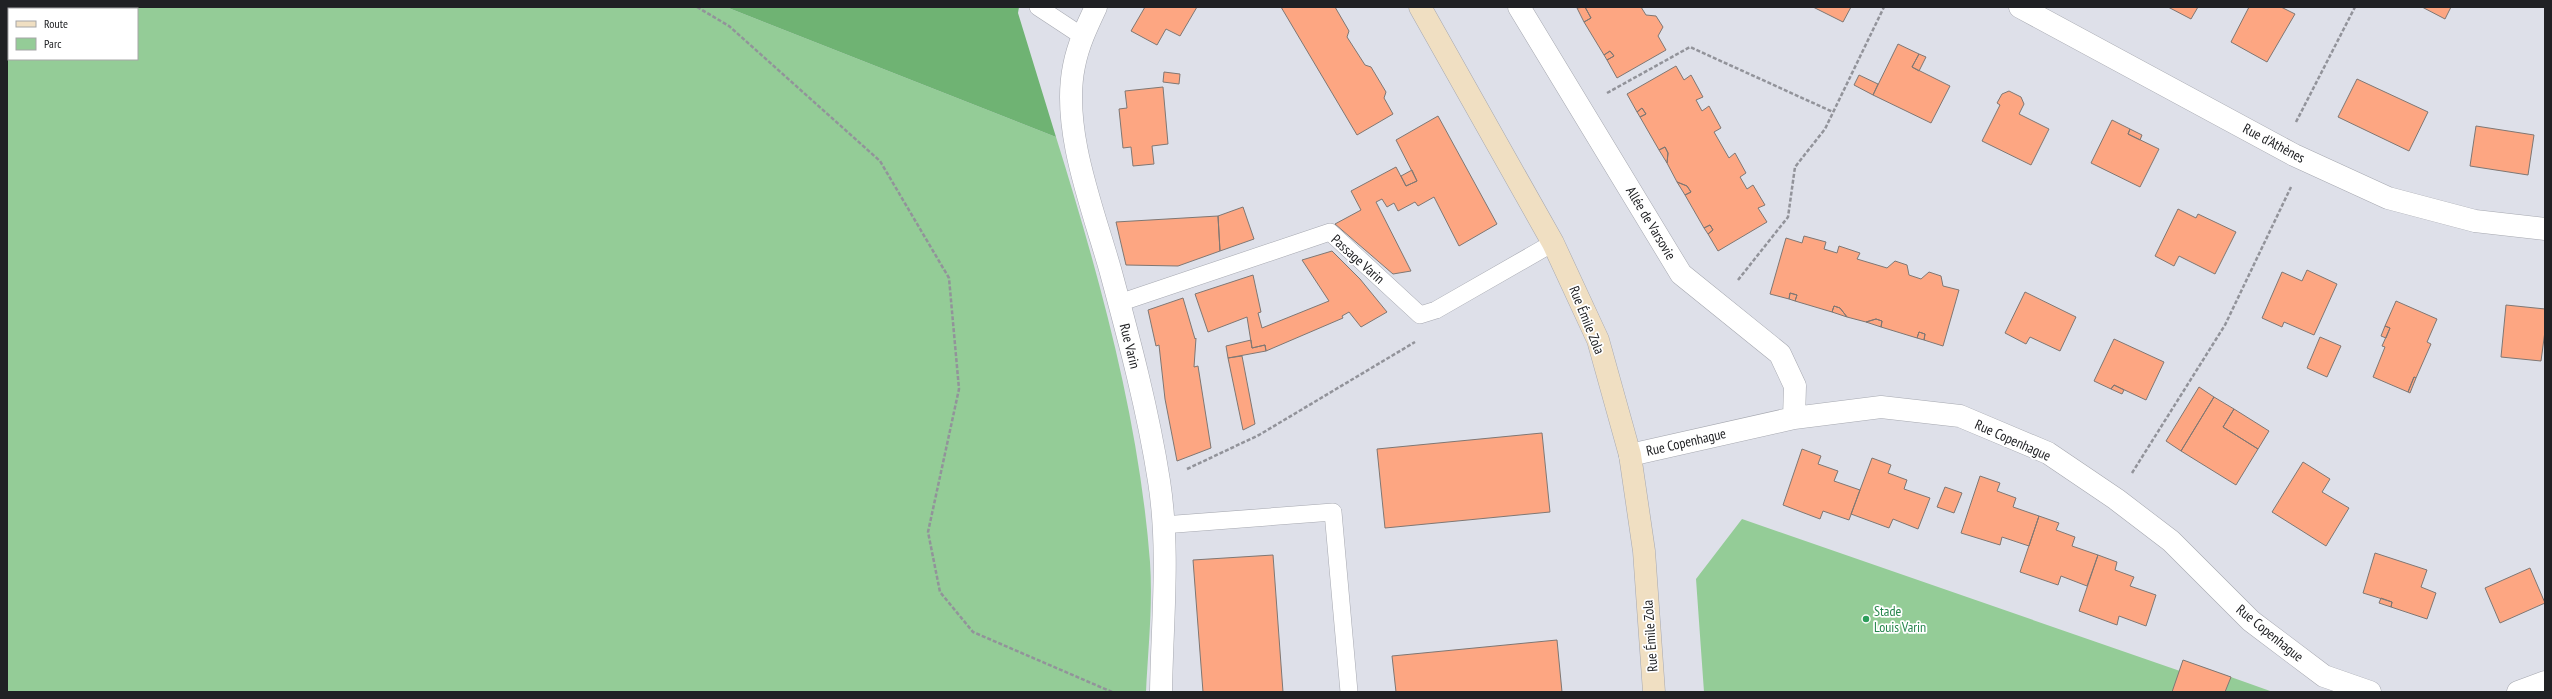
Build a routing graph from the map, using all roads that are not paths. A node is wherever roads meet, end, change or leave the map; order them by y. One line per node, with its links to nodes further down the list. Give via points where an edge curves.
1 (1038, 7): 6 (lane)
2 (1096, 7): 6 (street, Rue Varin)
3 (1420, 7): 8 (main road, Rue Émile Zola)
4 (1519, 7): 10 (street, Allée de Varsovie, via 1681,274 1780,354 1795,386)
5 (2020, 7): 7 (street, Rue d'Athènes, via 2294,155 2388,198 2475,221)
6 (1082, 36): 9 (street, Rue Varin, via 1073,67 1073,126)
7 (2545, 229)
8 (1553, 243): 9 (lane, Passage Varin, via 1436,310 1420,315 1330,232); 11 (main road, Rue Émile Zola, via 1598,340)
9 (1119, 303): 12 (street, Rue Varin, via 1142,394 1159,482)
10 (1794, 418): 11 (street, Rue Copenhague); 17 (street, Rue Copenhague, via 1881,407 1960,416 2048,453 2116,498 2170,541 2251,621 2324,676)
11 (1630, 455): 16 (main road, Rue Émile Zola, via 1644,551)
12 (1163, 525): 14 (street, Rue Varin, via 1166,555); 15 (lane, via 1333,512)
13 (2545, 682): 18 (street)
14 (1161, 692)
15 (1349, 692)
16 (1654, 692)
17 (2370, 692)
18 (2518, 692)

